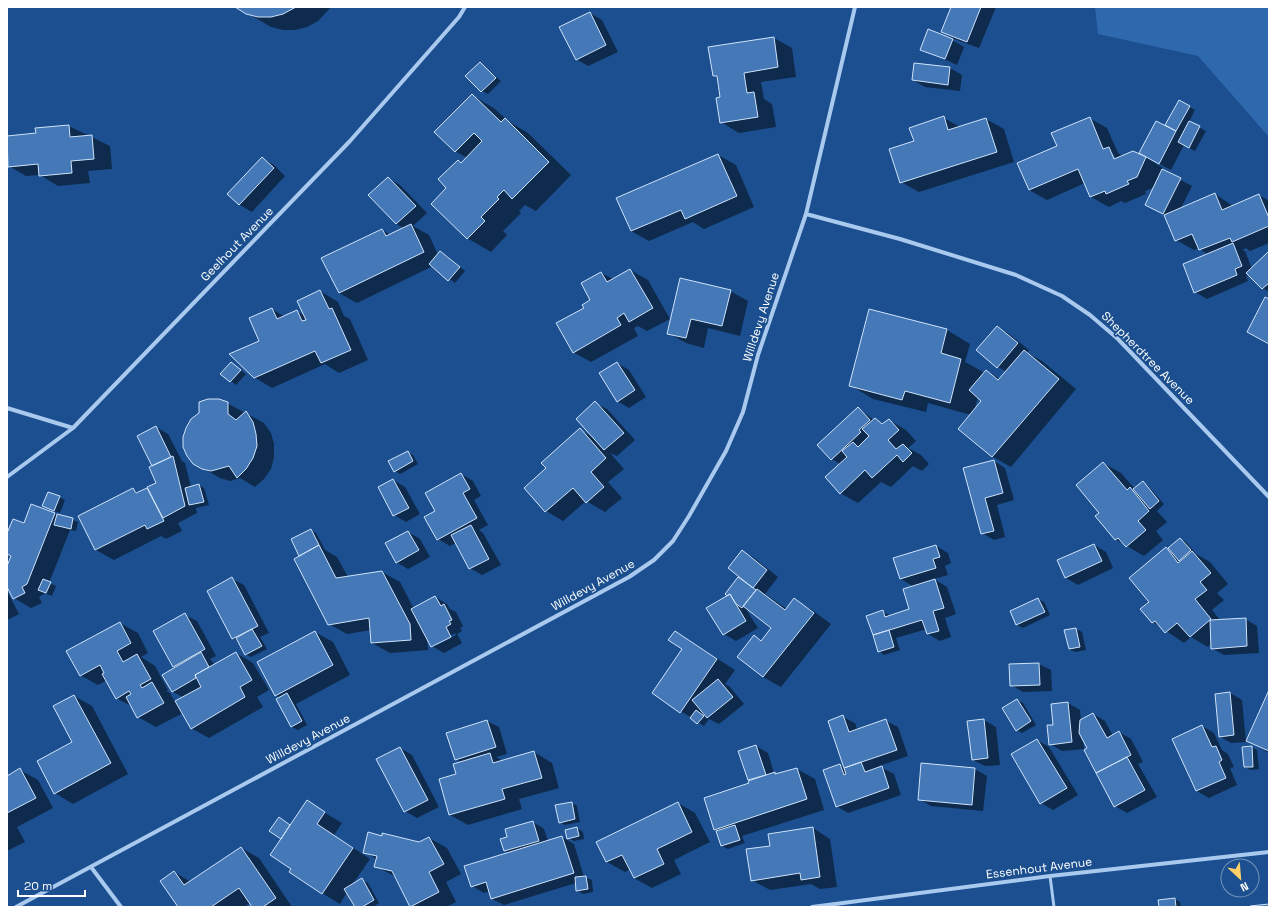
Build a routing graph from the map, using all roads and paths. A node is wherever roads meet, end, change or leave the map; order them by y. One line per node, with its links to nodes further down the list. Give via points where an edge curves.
1 (465, 7): 5 (street, Geelhout Avenue, via 350,141)
2 (855, 7): 3 (street, Willdevy Avenue)
3 (806, 214): 7 (street, Shepherdtree Avenue, via 900,239 1016,275 1062,296 1118,339); 9 (street, Willdevy Avenue, via 758,355 740,418 726,451 673,541 654,560 629,577)
4 (7, 408): 5 (street)
5 (74, 428): 6 (street, Geelhout Avenue)
6 (7, 477)
7 (1269, 497)
8 (1269, 852): 10 (street, Essenhout Avenue)
9 (91, 867): 11 (street, Willdevy Avenue); 12 (street)
10 (1050, 876): 13 (street, Essenhout Avenue); 14 (lane)
11 (16, 907)
12 (121, 907)
13 (812, 907)
14 (1054, 907)

